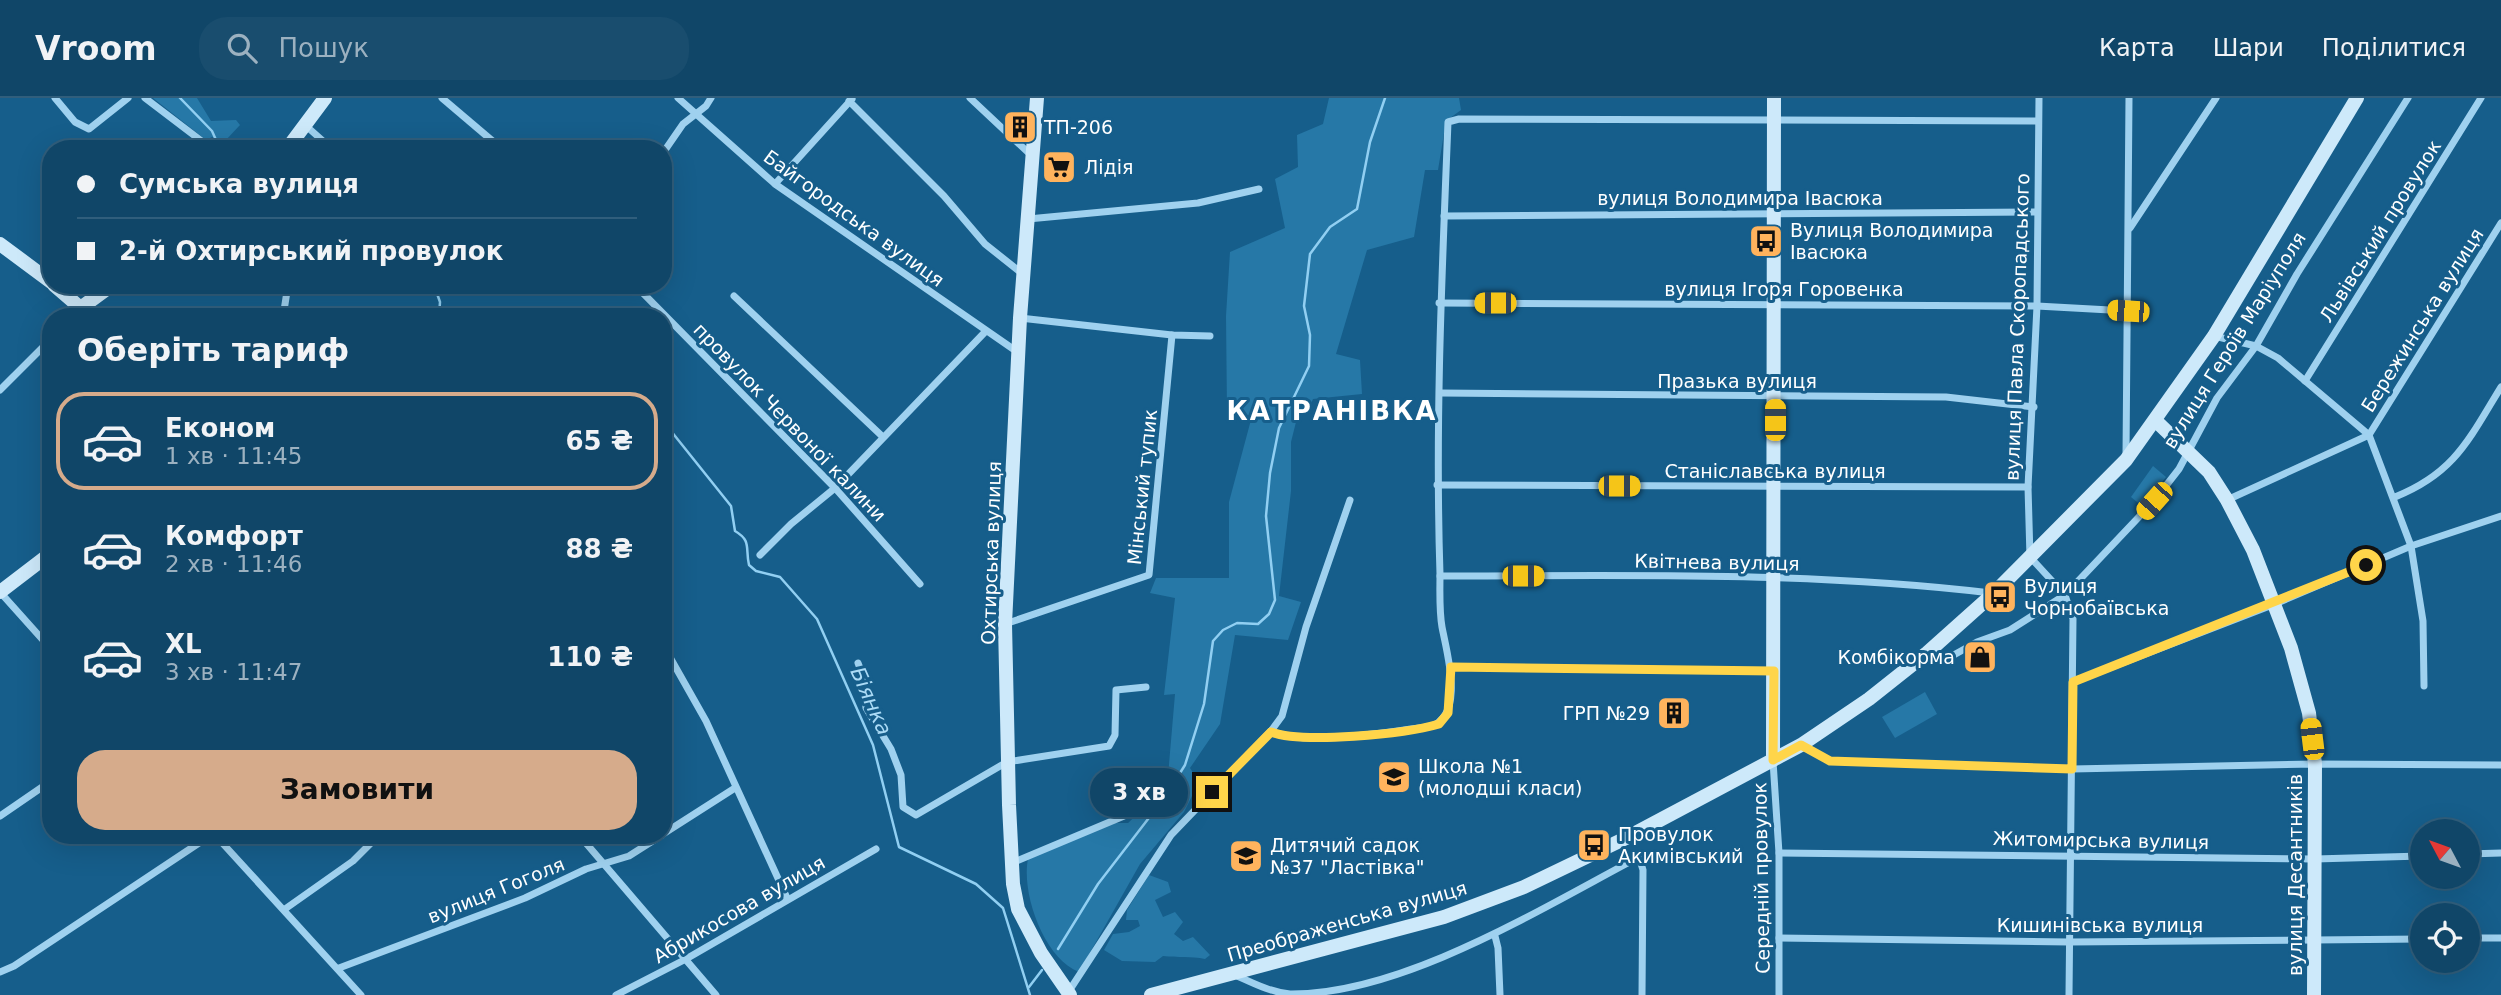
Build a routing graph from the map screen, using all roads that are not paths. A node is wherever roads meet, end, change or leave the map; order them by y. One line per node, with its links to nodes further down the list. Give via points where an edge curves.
1 (55, 98): 2 (street, via 75,122 89,129)
2 (128, 98)
3 (145, 98): 22 (street)
4 (326, 98): 21 (street)
5 (442, 98): 25 (street)
6 (678, 98): 18 (street, Байгородська вулиця)
7 (711, 98): 18 (street)
8 (970, 98): 27 (street)
9 (1037, 98): 27 (street, Охтирська вулиця)
10 (1774, 98): 19 (street)
11 (2039, 98): 20 (street, вулиця Павла Скоропадського)
12 (2129, 98): 35 (street)
13 (2216, 98): 35 (street)
14 (2357, 98): 55 (street, вулиця Героїв Маріуполя)
15 (2408, 98): 56 (street, вулиця Героїв Маріуполя)
16 (2481, 98): 59 (street, Львівський провулок)
17 (850, 100): 28 (street); 37 (street, via 985,244)
18 (696, 114): 26 (street); 28 (street, Байгородська вулиця)
19 (1774, 118): 20 (street); 30 (street); 32 (street, via 1448,122)
20 (2038, 121): 31 (street, вулиця Павла Скоропадського)
21 (305, 125): 23 (street); 24 (street)
22 (200, 140)
23 (294, 140)
24 (322, 140)
25 (491, 140)
26 (672, 140)
27 (1033, 158): 33 (street, Охтирська вулиця)
28 (775, 184): 52 (street, Байгородська вулиця)
29 (1259, 189): 33 (street, via 1198,203)
30 (1774, 211): 31 (street, вулиця Володимира Івасюка, via 1895,215); 32 (street, вулиця Володимира Івасюка); 44 (street)
31 (2036, 212): 45 (street, вулиця Павла Скоропадського)
32 (1444, 216): 43 (street)
33 (1028, 219): 37 (street, Охтирська вулиця)
34 (2501, 223): 66 (street, Бережинська вулиця)
35 (2130, 229): 49 (street)
36 (0, 244): 38 (street)
37 (1025, 275): 50 (street, Охтирська вулиця)
38 (42, 276)
39 (63, 294): 46 (street)
40 (102, 294): 47 (street)
41 (644, 294): 48 (street, провулок Червоної калини)
42 (734, 296): 67 (street)
43 (1439, 303): 44 (street, вулиця Ігоря Горовенка); 62 (street)
44 (1774, 304): 45 (street, вулиця Ігоря Горовенка); 63 (street)
45 (2037, 306): 49 (street, вулиця Ігоря Горовенка); 64 (street, вулиця Павла Скоропадського)
46 (77, 308)
47 (87, 308)
48 (658, 308)
49 (2128, 311): 69 (street)
50 (1020, 318): 53 (street); 58 (street, Охтирська вулиця)
51 (672, 323): 73 (street, провулок Червоної калини)
52 (985, 332): 58 (street, Байгородська вулиця); 67 (street)
53 (1172, 335): 54 (street); 89 (street, Мінський тупик, via 1149,575)
54 (1210, 336)
55 (2214, 336): 56 (street); 65 (street, вулиця Героїв Маріуполя)
56 (2256, 346): 59 (street); 68 (street, вулиця Героїв Маріуполя, via 2217,398)
57 (42, 348): 61 (street)
58 (1020, 353): 89 (street, Охтирська вулиця)
59 (2305, 381): 66 (street)
60 (2501, 387): 74 (street, via 2448,467 2424,485)
61 (0, 390)
62 (1440, 393): 63 (street, Празька вулиця); 70 (street)
63 (1775, 397): 64 (street, Празька вулиця, via 1946,397); 72 (street)
64 (2034, 407): 71 (street, вулиця Павла Скоропадського)
65 (2156, 421): 68 (street, вулиця Десантників); 69 (street, вулиця Героїв Маріуполя)
66 (2369, 435): 74 (street); 76 (street)
67 (883, 436): 73 (street)
68 (2187, 450): 76 (street, вулиця Десантників); 87 (street, вулиця Героїв Маріуполя, via 2179,469 2154,501)
69 (2126, 460): 80 (street, вулиця Героїв Маріуполя)
70 (1437, 485): 72 (street, Станіславська вулиця); 82 (street)
71 (2028, 486): 72 (street, Станіславська вулиця); 80 (street, вулиця Павла Скоропадського)
72 (1774, 487): 83 (street)
73 (835, 488): 79 (street); 84 (street, провулок Червоної калини)
74 (2395, 497): 78 (street)
75 (1350, 500): 99 (street, via 1282,716)
76 (2227, 500): 88 (street, вулиця Десантників)
77 (2501, 516): 78 (street)
78 (2411, 546): 88 (street); 97 (street, via 2423,621)
79 (760, 555)
80 (2030, 558): 86 (street, вулиця Героїв Маріуполя); 87 (street)
81 (42, 560): 85 (street)
82 (1440, 576): 83 (street, Квітнева вулиця); 94 (street, via 1442,625)
83 (1775, 576): 86 (street, Квітнева вулиця); 95 (street)
84 (919, 584)
85 (0, 592): 90 (street)
86 (1993, 594): 91 (street, вулиця Героїв Маріуполя)
87 (2065, 595): 91 (street, вулиця Героїв Маріуполя, via 2010,630 1943,661); 96 (street, via 2073,619)
88 (2275, 604): 96 (street); 103 (street, вулиця Десантників, via 2309,713)
89 (1005, 624): 102 (street, Охтирська вулиця)
90 (42, 639)
91 (1927, 653): 100 (street, вулиця Героїв Маріуполя)
92 (672, 661): 108 (street, via 706,721)
93 (858, 663): 102 (street, via 866,708 901,775 903,807 916,815)
94 (1451, 667): 95 (street); 99 (street, via 1448,713 1439,724 1296,738)
95 (1774, 671): 101 (street)
96 (2073, 682): 105 (street)
97 (2424, 686)
98 (1146, 687): 102 (street, via 1116,690 1115,734 1109,746)
99 (1271, 732): 139 (street, via 1171,835)
100 (1801, 745): 101 (street, вулиця Героїв Маріуполя); 105 (street, via 1830,761)
101 (1773, 760): 117 (street, Середній провулок); 137 (street, Преображенська вулиця, via 1524,887 1444,917)
102 (1007, 762): 123 (street, Охтирська вулиця)
103 (2315, 764): 104 (street); 105 (street); 122 (street, вулиця Десантників)
104 (2501, 765)
105 (2072, 769): 120 (street)
106 (1116, 777): 123 (street, via 1124,816)
107 (42, 787): 109 (street)
108 (735, 788): 110 (street, вулиця Гоголя); 125 (street)
109 (0, 816)
110 (672, 828)
111 (199, 844): 136 (street)
112 (222, 844): 126 (street)
113 (370, 844): 126 (street)
114 (587, 844): 124 (street)
115 (648, 844): 124 (street, вулиця Гоголя)
116 (876, 849): 125 (street, Абрикосова вулиця)
117 (1779, 853): 120 (street, Житомирська вулиця); 128 (street, Середній провулок)
118 (2501, 853): 119 (street)
119 (2480, 854)
120 (2069, 855): 122 (street, Житомирська вулиця); 133 (street)
121 (2410, 856): 122 (street, Житомирська вулиця)
122 (2315, 859): 132 (street, вулиця Десантників)
123 (1012, 863): 139 (street, Охтирська вулиця, via 1018,909 1041,953)
124 (606, 864): 134 (street); 135 (street, вулиця Гоголя)
125 (787, 898): 134 (street, Абрикосова вулиця)
126 (285, 909): 135 (street)
127 (1494, 936): 138 (street); 144 (street, via 1499,948); 145 (street, via 1639,857 1643,870)
128 (1779, 938): 133 (street, Кишинівська вулиця); 146 (street, Середній провулок)
129 (2480, 938): 130 (street)
130 (2501, 938)
131 (2410, 939): 132 (street, Кишинівська вулиця)
132 (2315, 941): 133 (street, Кишинівська вулиця); 148 (street, вулиця Десантників)
133 (2069, 942): 147 (street)
134 (686, 959): 141 (street, Абрикосова вулиця); 142 (street)
135 (339, 968): 140 (street)
136 (0, 972)
137 (1232, 974): 138 (street, via 1289,994); 143 (street, Преображенська вулиця)
138 (1369, 991)
139 (1070, 993)
140 (361, 995)
141 (616, 995)
142 (716, 995)
143 (1152, 995)
144 (1500, 995)
145 (1642, 995)
146 (1779, 995)
147 (2068, 995)
148 (2314, 995)

